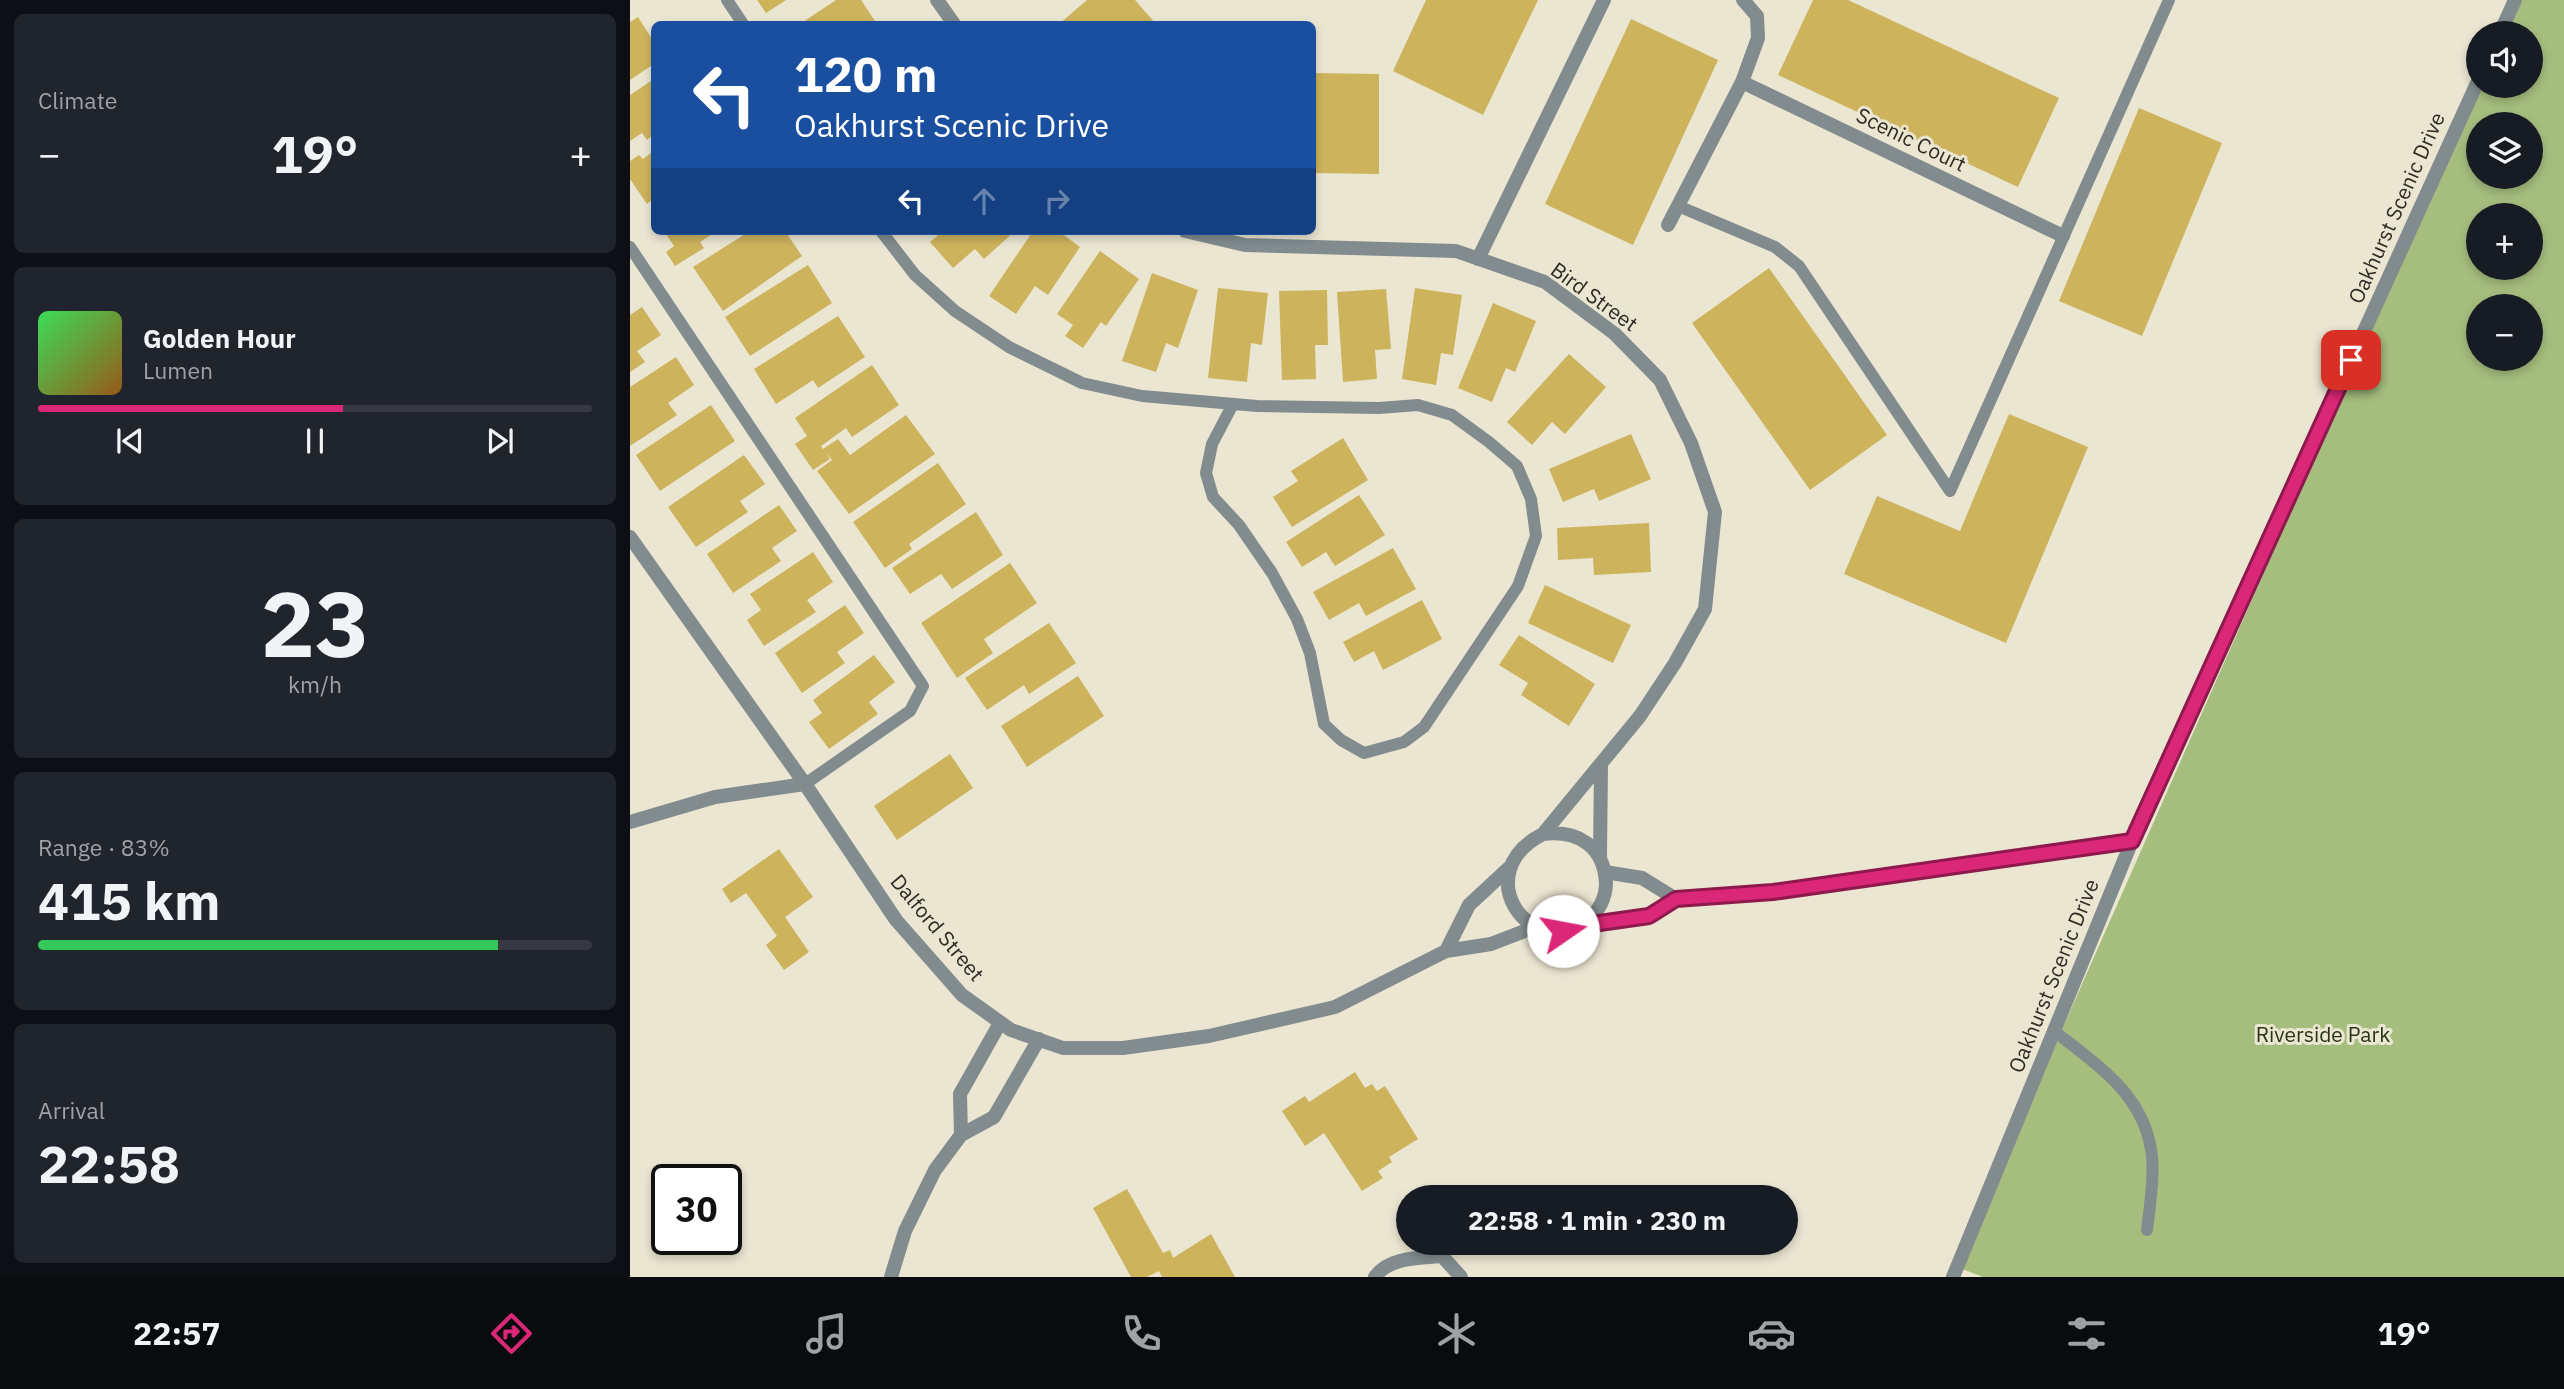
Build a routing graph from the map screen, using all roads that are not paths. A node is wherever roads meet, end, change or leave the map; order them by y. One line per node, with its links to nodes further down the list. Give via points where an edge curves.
1 (727, 0): 7 (lane)
2 (937, 0): 8 (street)
3 (1604, 0): 18 (street)
4 (1743, 0): 10 (street, via 1757,16 1758,38)
5 (2169, 0): 16 (lane)
6 (2515, 0): 9 (street)
7 (741, 21)
8 (952, 21)
9 (2505, 21)
10 (1742, 82): 12 (street); 16 (street, Scenic Court)
11 (2470, 98): 25 (street, Oakhurst Scenic Drive)
12 (1678, 206): 13 (street); 16 (lane, via 1775,247 1799,266 1950,491)
13 (1668, 225)
14 (884, 235): 19 (lane, via 915,275 955,310 1009,347 1082,383 1142,396)
15 (1202, 235): 18 (street, Bird Street, via 1245,245 1456,251)
16 (2063, 236)
17 (630, 247): 22 (lane, via 923,686 910,711)
18 (1478, 259): 21 (street, Bird Street, via 1545,282 1615,334 1660,380 1691,443 1715,512 1706,609 1640,716)
19 (1233, 404): 19 (lane, via 1418,405 1452,415 1517,466 1531,499 1536,536 1518,586 1424,727 1404,742 1364,753 1324,724 1310,653 1297,619 1272,573 1213,497 1206,473 1212,444)
20 (630, 537): 22 (street, Dalford Street)
21 (1601, 765): 24 (street); 26 (street)
22 (805, 784): 23 (street, via 715,797); 33 (street, Dalford Street, via 896,920 962,995)
23 (630, 822)
24 (1543, 834): 26 (street, via 1575,836); 27 (street, via 1517,852)
25 (2132, 841): 29 (street, via 1773,892); 34 (street, Oakhurst Scenic Drive)
26 (1600, 857): 28 (street)
27 (1510, 867): 31 (street, via 1511,899 1519,914); 32 (street, via 1469,905)
28 (1605, 872): 29 (street, via 1643,878); 30 (street, via 1601,904)
29 (1676, 899): 30 (street, via 1649,916)
30 (1578, 926): 31 (street, via 1563,931)
31 (1535, 927): 32 (street, Dalford Street, via 1491,944)
32 (1446, 951): 35 (street, Dalford Street, via 1335,1007 1209,1036 1123,1048 1063,1048)
33 (1000, 1023): 35 (street, Dalford Street); 36 (street, via 960,1094)
34 (2054, 1031): 37 (lane, via 2116,1081 2143,1118 2151,1146); 41 (street, Oakhurst Scenic Drive)
35 (1039, 1040): 36 (street, via 994,1117)
36 (961, 1135): 38 (street, via 935,1170 911,1219)
37 (2147, 1230)
38 (891, 1277)
39 (1375, 1277): 40 (street, via 1399,1261 1442,1256)
40 (1461, 1277)
41 (1953, 1277)

